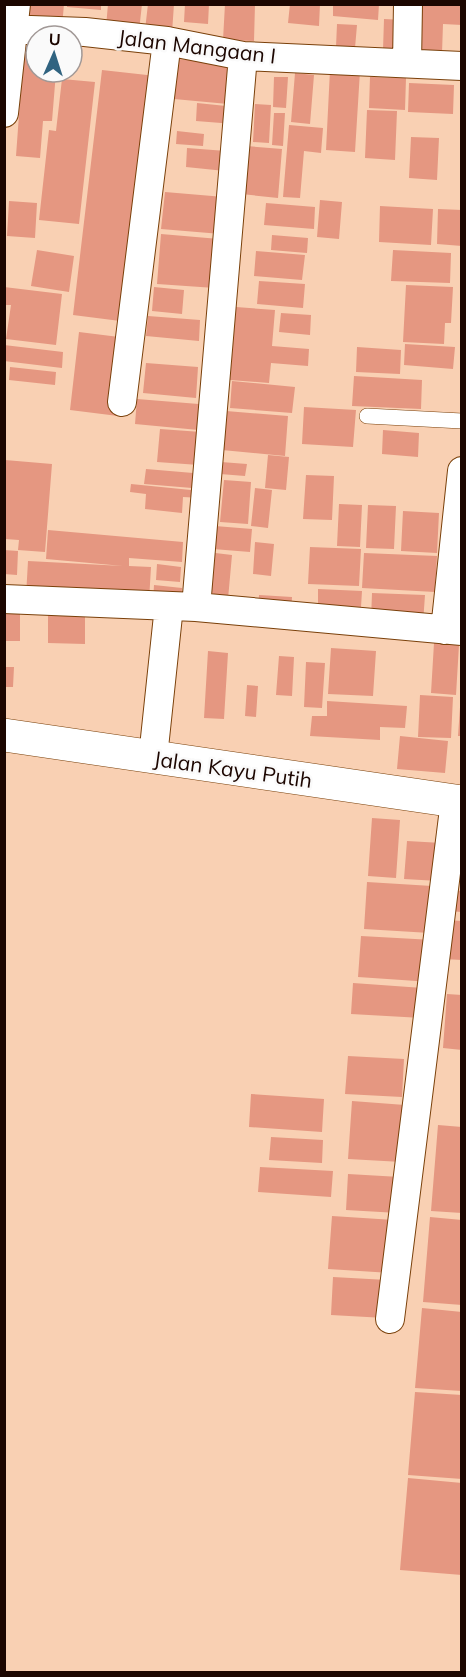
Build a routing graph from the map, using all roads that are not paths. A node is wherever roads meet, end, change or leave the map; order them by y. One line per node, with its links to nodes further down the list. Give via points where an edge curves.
1 (408, 4): 5 (street)
2 (11, 21): 3 (street, Jalan Mangaan I); 7 (street)
3 (166, 41): 4 (street, Jalan Mangaan I); 8 (street)
4 (243, 56): 5 (street, Jalan Mangaan I); 13 (street)
5 (407, 63): 6 (street, Jalan Mangaan I)
6 (462, 66)
7 (4, 113)
8 (122, 402)
9 (367, 417): 10 (lane)
10 (462, 421)
11 (462, 471): 14 (street)
12 (4, 599): 13 (street)
13 (183, 606): 14 (street); 16 (street)
14 (454, 631)
15 (4, 735): 16 (street, Jalan Kayu Putih)
16 (153, 757): 17 (street, Jalan Kayu Putih)
17 (458, 802): 18 (street)
18 (390, 1319)

